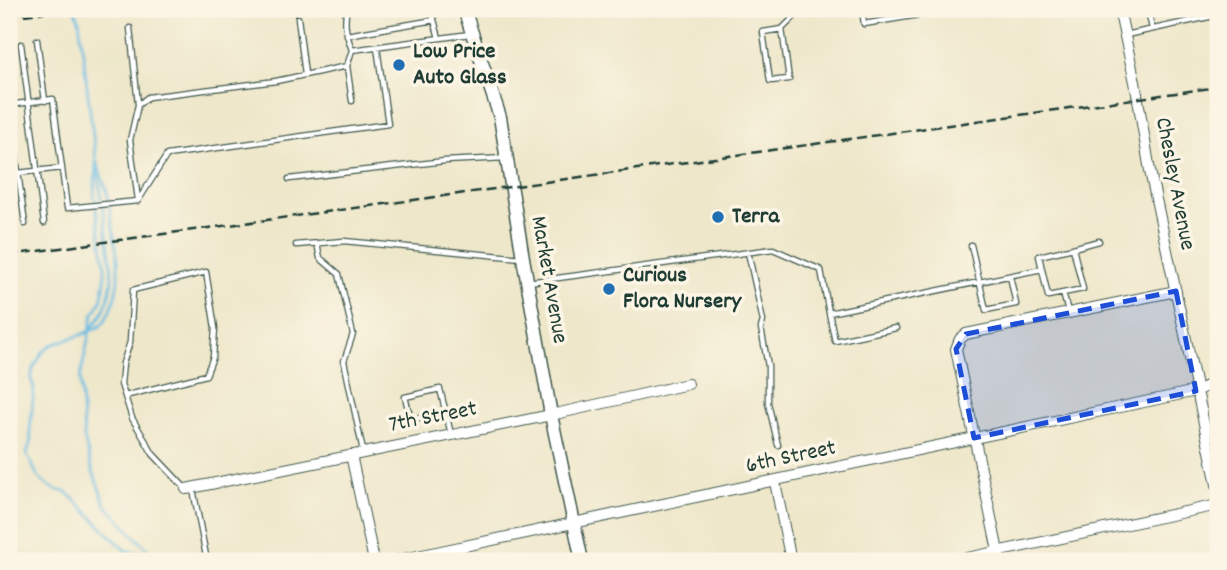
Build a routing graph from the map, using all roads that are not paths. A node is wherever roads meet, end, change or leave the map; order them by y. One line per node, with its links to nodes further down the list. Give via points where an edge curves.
1 (346, 9): 16 (lane)
2 (431, 9): 11 (lane)
3 (464, 9): 15 (street, Market Avenue)
4 (802, 9): 13 (lane)
5 (862, 9): 6 (lane, via 864,24)
6 (955, 9)
7 (1119, 9): 17 (street, Chesley Avenue)
8 (1148, 9): 14 (lane)
9 (1218, 15): 14 (lane)
10 (298, 18): 24 (lane)
11 (434, 20): 16 (lane); 18 (lane)
12 (130, 28): 29 (lane)
13 (782, 29): 13 (lane, via 789,79 770,81 763,32)
14 (1152, 29): 17 (lane)
15 (472, 34): 18 (lane); 30 (street, Market Avenue, via 500,117)
16 (347, 35): 22 (lane)
17 (1125, 35): 50 (street, Chesley Avenue)
18 (439, 39): 21 (lane)
19 (37, 40): 25 (lane)
20 (21, 44): 27 (lane)
21 (377, 47): 22 (lane); 36 (lane, via 388,124 167,155)
22 (352, 50): 23 (lane)
23 (347, 66): 24 (lane); 26 (lane)
24 (305, 74): 29 (lane, via 148,97)
25 (45, 100): 27 (lane); 31 (lane, via 53,99)
26 (352, 101)
27 (28, 103): 28 (lane); 32 (lane)
28 (9, 105): 33 (lane)
29 (138, 105): 36 (lane, via 130,140)
30 (507, 158): 35 (lane); 45 (street, Market Avenue)
31 (62, 168): 32 (lane); 36 (lane, via 67,208)
32 (37, 171): 33 (lane); 37 (lane)
33 (19, 173): 34 (lane); 38 (lane)
34 (9, 174)
35 (289, 179)
36 (138, 201)
37 (44, 223)
38 (25, 224)
39 (1099, 241): 43 (lane)
40 (317, 243): 41 (lane); 45 (lane, via 344,241); 64 (lane, via 320,258 339,274 353,334 344,361)
41 (296, 245)
42 (971, 245): 49 (lane)
43 (1073, 248): 46 (lane, via 1039,256); 51 (lane, via 1083,289)
44 (748, 252): 48 (lane); 52 (lane, via 773,249 821,270); 63 (lane, via 763,321 768,403)
45 (523, 258): 48 (street, Market Avenue)
46 (1042, 270): 47 (lane); 51 (lane, via 1048,296)
47 (1010, 276): 49 (lane); 49 (lane, via 1016,304 986,310)
48 (527, 282): 60 (street, Market Avenue)
49 (979, 282): 52 (lane)
50 (1176, 291): 53 (street); 57 (street, Chesley Avenue)
51 (1063, 293): 53 (lane)
52 (829, 313): 54 (lane, via 835,341)
53 (1068, 313): 62 (street, via 960,339 956,349)
54 (896, 328)
55 (1218, 383): 57 (street, 6th Street)
56 (688, 384): 60 (street, 7th Street)
57 (1196, 391): 62 (street, 6th Street); 68 (street, Chesley Avenue)
58 (125, 396): 58 (lane, via 121,384 130,342 133,289 206,272 215,328 214,357 206,375); 67 (lane, via 153,454)
59 (446, 411): 59 (lane, via 440,389 405,397 411,420); 61 (lane)
60 (551, 415): 61 (street, 7th Street); 70 (street, Market Avenue)
61 (452, 435): 64 (street, 7th Street)
62 (974, 438): 66 (street, 6th Street); 71 (street)
63 (778, 445)
64 (363, 452): 65 (street, 7th Street)
65 (351, 455): 67 (street, 7th Street); 73 (street)
66 (775, 482): 70 (street, 6th Street); 76 (street)
67 (190, 489): 72 (lane)
68 (1218, 489)
69 (1218, 505): 71 (street)
70 (574, 524): 74 (street, 6th Street); 75 (street, Market Avenue)
71 (999, 556): 77 (street)
72 (207, 561)
73 (374, 561)
74 (394, 561)
75 (582, 561)
76 (791, 561)
77 (953, 561)

